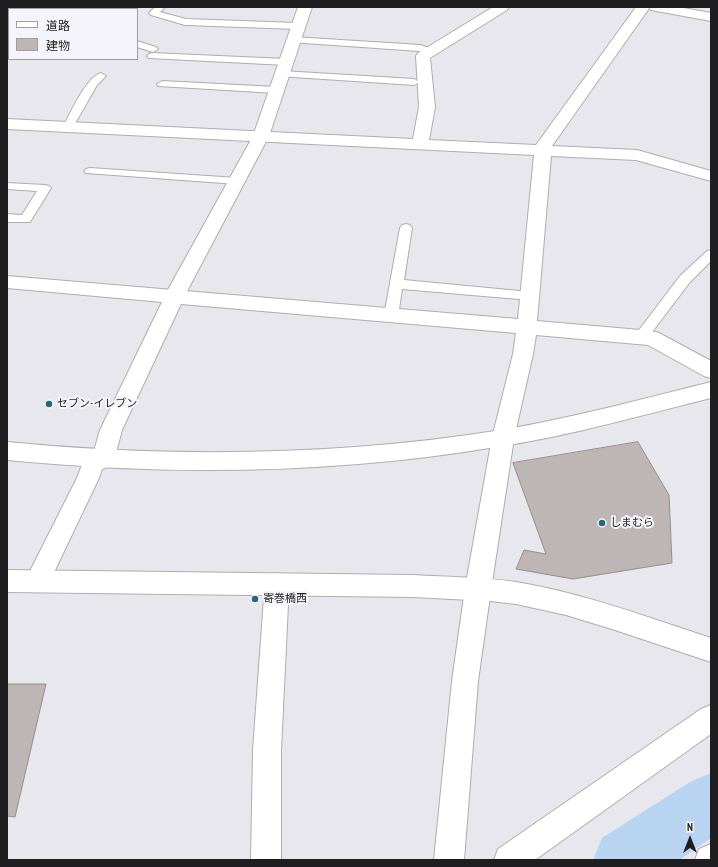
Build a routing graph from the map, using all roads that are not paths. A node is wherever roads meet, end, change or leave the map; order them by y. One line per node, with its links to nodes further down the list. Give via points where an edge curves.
1 (160, 7): 7 (lane, via 154,13 185,22)
2 (305, 7): 7 (street)
3 (502, 7): 9 (street)
4 (643, 7): 19 (street)
5 (656, 7): 6 (street)
6 (711, 17)
7 (296, 33): 9 (lane, via 421,48); 10 (street)
8 (138, 44): 10 (lane, via 153,52)
9 (430, 52): 18 (street, via 423,56 426,107)
10 (284, 68): 12 (lane); 14 (street)
11 (101, 76): 16 (lane, via 93,83)
12 (414, 82)
13 (162, 84): 14 (lane)
14 (277, 90): 17 (street)
15 (7, 124): 16 (street)
16 (68, 127): 17 (street)
17 (261, 136): 18 (street); 22 (street)
18 (420, 144): 19 (street)
19 (543, 150): 21 (street, via 637,155); 29 (street)
20 (90, 171): 22 (lane)
21 (711, 176)
22 (237, 181): 30 (street)
23 (7, 186): 24 (lane, via 45,188 26,219)
24 (7, 218)
25 (406, 228): 28 (lane)
26 (711, 254): 33 (lane, via 685,279)
27 (7, 282): 30 (street)
28 (396, 284): 29 (lane); 31 (lane)
29 (530, 296): 32 (street)
30 (174, 297): 31 (street); 38 (street)
31 (391, 316): 32 (street)
32 (527, 327): 33 (street); 36 (street)
33 (641, 337): 34 (street, via 652,338)
34 (711, 371)
35 (711, 390): 36 (street, via 577,423)
36 (503, 438): 38 (street, via 399,452 302,459 240,462); 42 (street)
37 (7, 451): 38 (street)
38 (98, 460): 40 (street)
39 (7, 581): 40 (street)
40 (37, 581): 41 (street)
41 (277, 584): 42 (street); 45 (street, via 267,750)
42 (478, 589): 43 (street, via 515,593 568,604); 46 (street, via 465,681)
43 (711, 650)
44 (711, 718): 47 (street)
45 (266, 860)
46 (449, 860)
47 (509, 860)

